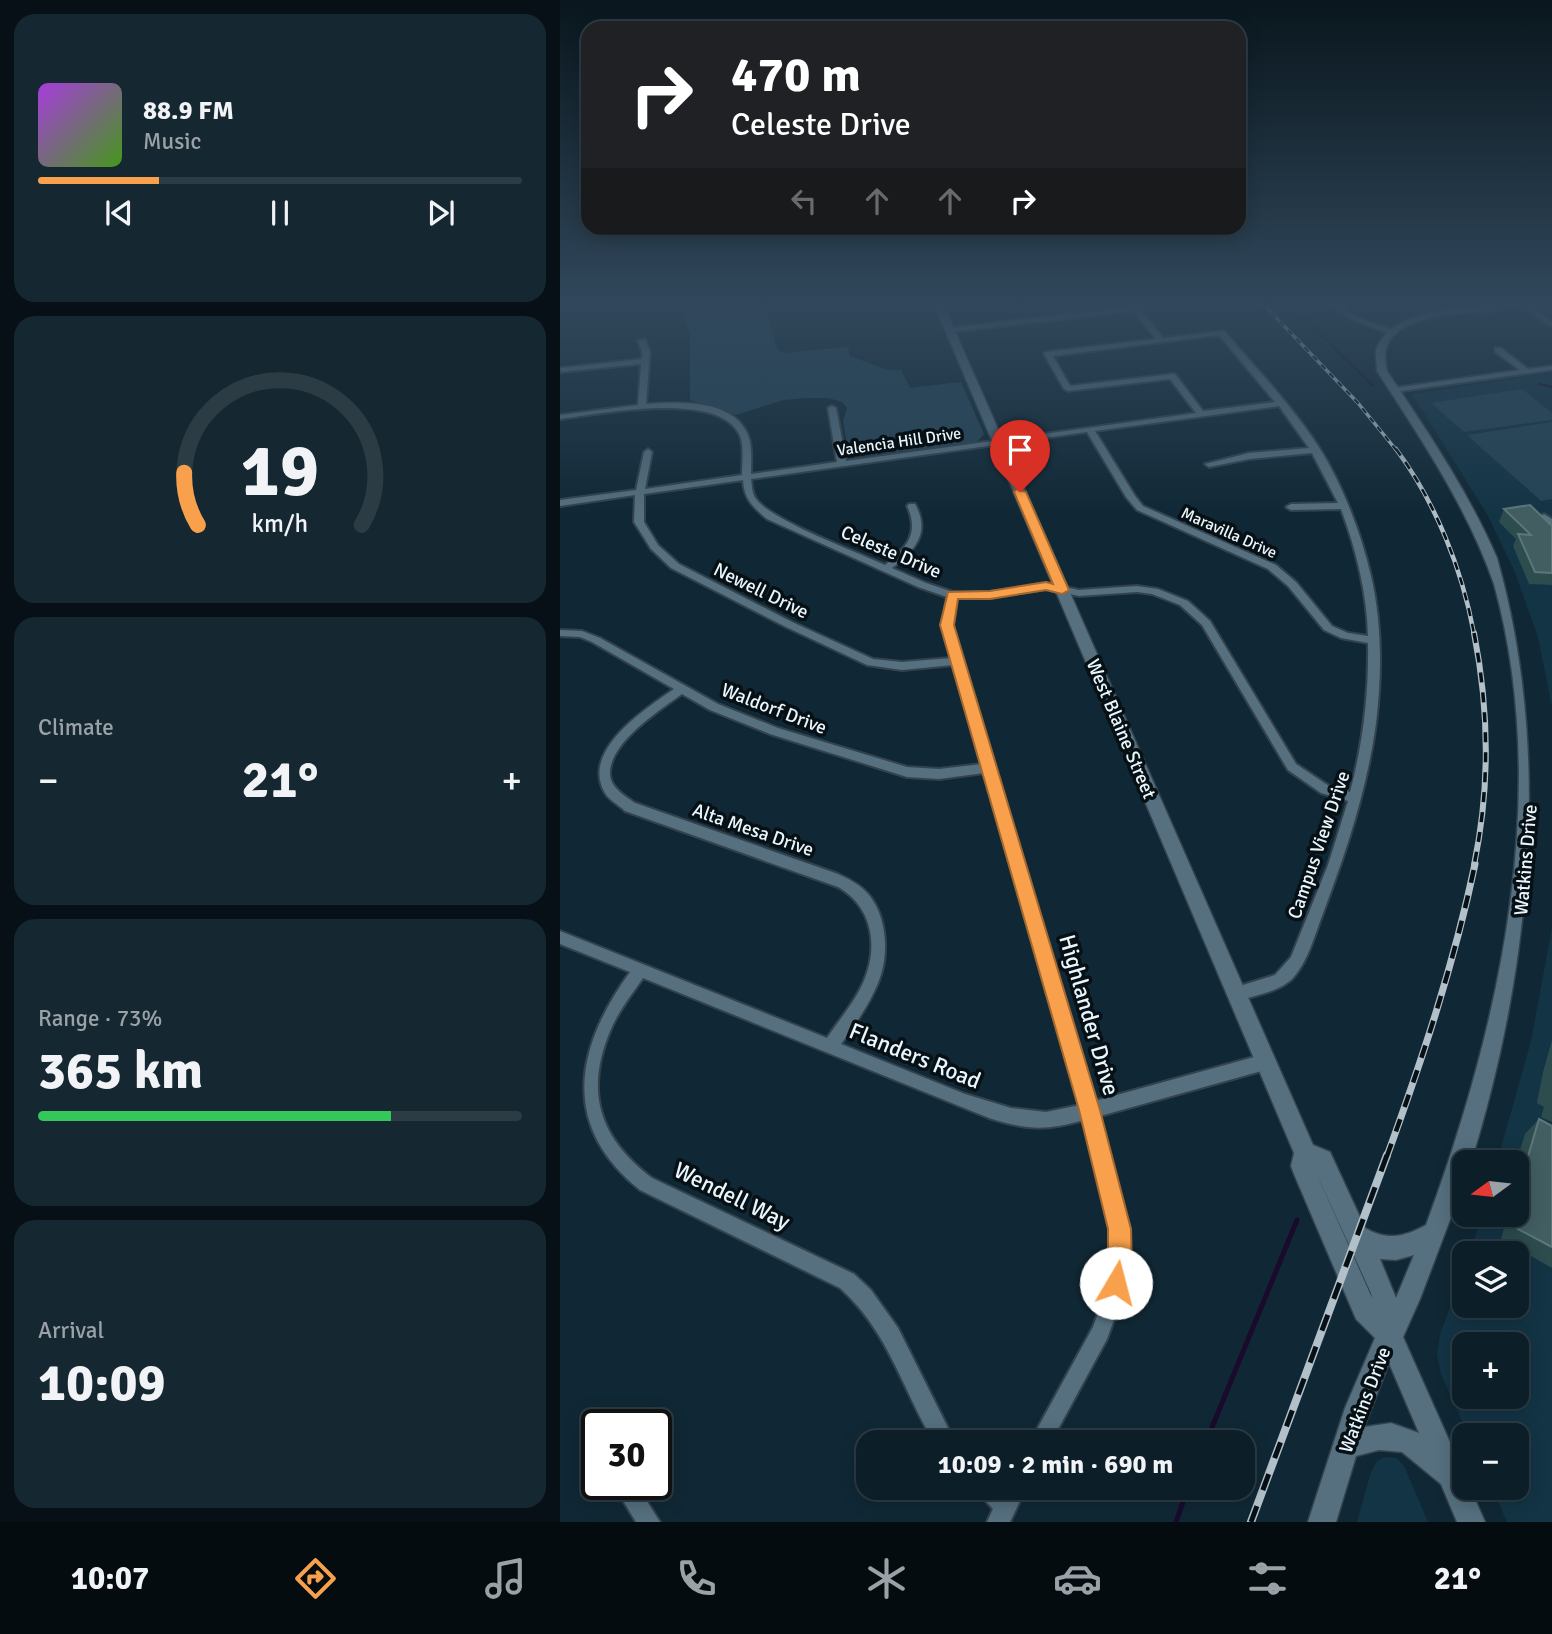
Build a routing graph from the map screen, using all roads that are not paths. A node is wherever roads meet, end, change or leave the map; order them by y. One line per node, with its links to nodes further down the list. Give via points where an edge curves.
1 (645, 375): 10 (street)
2 (970, 375): 15 (main road, West Blaine Street)
3 (1060, 375): 7 (street, via 1068,389)
4 (1258, 375): 9 (street, Campus View Drive)
5 (1385, 375): 8 (main road, Watkins Drive)
6 (1505, 375): 8 (street)
7 (1172, 376): 12 (street)
8 (1394, 390): 44 (main road, Watkins Drive, via 1475,527 1500,584 1519,649 1534,755 1525,905 1507,994 1480,1095)
9 (1282, 403): 12 (street, Valencia Hill Drive); 16 (street, Campus View Drive)
10 (642, 408): 13 (street, Celeste Drive); 20 (street, Celeste Drive, via 700,407 735,422 744,433)
11 (832, 408): 18 (street)
12 (1201, 414): 14 (street, Valencia Hill Drive)
13 (560, 417)
14 (1090, 430): 15 (street, Valencia Hill Drive); 32 (street, Maravilla Drive, via 1140,508 1272,568 1293,584 1328,628)
15 (999, 443): 18 (street, Valencia Hill Drive); 29 (main road, West Blaine Street)
16 (1316, 450): 19 (street); 24 (street, Campus View Drive)
17 (648, 452): 21 (street, Newell Drive)
18 (842, 463): 20 (street, Valencia Hill Drive)
19 (1209, 464)
20 (746, 476): 21 (street, Valencia Hill Drive); 28 (street, Celeste Drive, via 753,502 769,517)
21 (639, 492): 22 (street, Valencia Hill Drive); 33 (street, Newell Drive, via 639,522 648,539 663,557 690,575 871,662 902,666)
22 (560, 503)
23 (912, 506): 28 (street, via 918,519 916,538)
24 (1344, 506): 25 (street); 32 (street, Campus View Drive, via 1360,554)
25 (1291, 507)
26 (1544, 517): 27 (street)
27 (1552, 524)
28 (885, 569): 30 (street, Celeste Drive)
29 (1062, 590): 30 (street, Celeste Drive, via 1046,586 990,595); 36 (street, Celeste Drive, via 1154,591 1196,611 1292,767 1325,790); 39 (main road, West Blaine Street)
30 (952, 595): 33 (street, Highlander Drive, via 947,625)
31 (560, 632): 34 (street, Waldorf Drive, via 596,640)
32 (1374, 641): 36 (street, Campus View Drive, via 1371,718)
33 (958, 661): 35 (street, Highlander Drive)
34 (683, 688): 35 (street, Waldorf Drive, via 748,722 907,772 939,774); 40 (street, Alta Mesa Drive, via 613,742 602,770 605,783 630,807 833,878 860,894 876,930 876,962 870,983)
35 (989, 768): 42 (street, Highlander Drive)
36 (1356, 799): 39 (street, Campus View Drive, via 1330,879 1296,960 1284,977)
37 (560, 937): 38 (street, Flanders Road)
38 (640, 970): 40 (street, Flanders Road); 47 (street, Wendell Way, via 612,1012 593,1059 594,1121 607,1149 626,1172 646,1184 847,1281 864,1294)
39 (1235, 994): 41 (main road, West Blaine Street)
40 (831, 1046): 42 (street, Flanders Road, via 1022,1121 1038,1122)
41 (1265, 1062): 42 (street, Flanders Road); 43 (main road, West Blaine Street)
42 (1090, 1110): 48 (street, Highlander Drive, via 1120,1229 1120,1266 1100,1332)
43 (1305, 1153): 45 (main road, West Blaine Street, via 1322,1160); 46 (main road, West Blaine Street, via 1303,1166 1364,1310)
44 (1434, 1233): 45 (main road, via 1390,1249 1370,1246); 46 (main road, Watkins Drive)
45 (1358, 1236): 46 (main road, West Blaine Street, via 1383,1292)
46 (1390, 1336): 49 (main road, Watkins Drive); 50 (main road, West Blaine Street)
47 (939, 1430)
48 (1047, 1430)
49 (1345, 1447): 50 (main road, via 1384,1434 1400,1437); 53 (main road, Watkins Drive)
50 (1450, 1476): 54 (main road, West Blaine Street)
51 (634, 1500): 52 (street)
52 (649, 1522)
53 (1322, 1522)
54 (1471, 1522)

